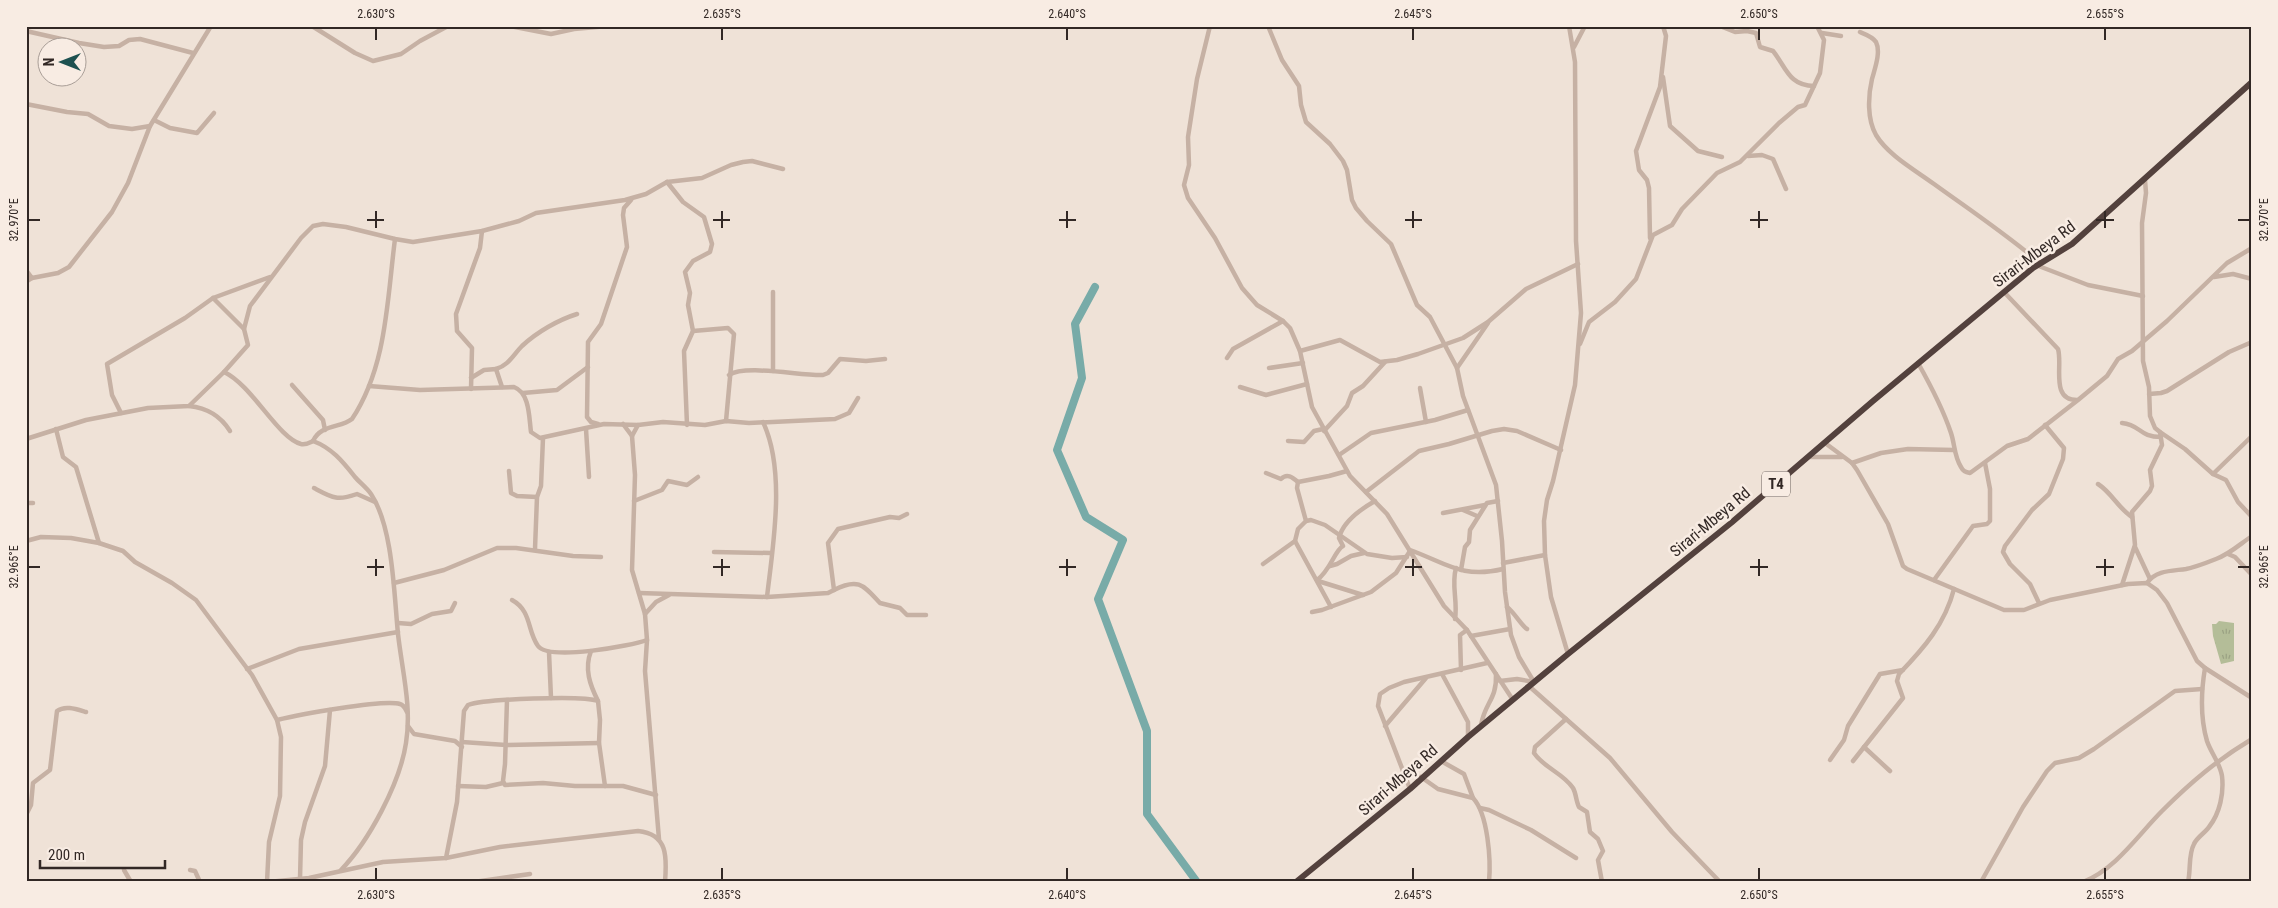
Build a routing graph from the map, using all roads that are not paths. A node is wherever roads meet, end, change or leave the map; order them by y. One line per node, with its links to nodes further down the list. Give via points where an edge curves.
1 (210, 26): 18 (street)
2 (312, 26): 3 (street, via 373,61 401,54)
3 (448, 26)
4 (510, 26): 5 (street, via 550,34)
5 (608, 26)
6 (1210, 26): 50 (street, via 1191,116 1185,191 1242,288 1263,310)
7 (1268, 26): 56 (street, via 1282,60 1299,86 1306,122 1343,161 1356,208 1391,244 1417,305 1430,317)
8 (1569, 26): 17 (street)
9 (1585, 26): 17 (street)
10 (1663, 26): 19 (street, via 1666,36)
11 (1720, 26): 21 (street, via 1734,32 1756,33 1760,48 1773,51 1790,77 1804,86)
12 (1817, 26): 15 (street)
13 (26, 31): 18 (street, via 104,47 140,39)
14 (1860, 32): 38 (street, via 1877,44 1870,99 1870,116 1876,135 1910,166 1989,222)
15 (1821, 33): 16 (street); 21 (street, via 1824,40 1821,66)
16 (1842, 36)
17 (1574, 48): 37 (street)
18 (193, 53): 24 (street)
19 (1662, 76): 27 (street, via 1670,126 1698,151); 35 (street, via 1658,97 1636,151 1640,170 1649,188)
20 (2252, 82): 29 (highway, Sirari-Mbeya Rd / T4)
21 (1814, 86): 26 (street, via 1805,105 1779,122)
22 (26, 104): 25 (street, via 88,114 109,126 132,129)
23 (214, 113): 24 (street, via 197,133 170,128)
24 (154, 120): 25 (street)
25 (150, 126): 42 (street, via 120,200 88,245 63,271)
26 (1747, 156): 31 (street, via 1762,155 1773,159); 35 (street, via 1718,173 1682,209 1672,225)
27 (1722, 157)
28 (783, 169): 30 (street, via 743,162 702,178)
29 (2145, 180): 38 (highway, Sirari-Mbeya Rd / T4, via 2072,244); 47 (street)
30 (667, 182): 32 (street); 53 (street, via 683,202 704,217 712,244 710,252 693,261 684,272 690,292 688,305)
31 (1786, 189)
32 (632, 199): 33 (street, via 536,213); 64 (street, via 624,208 623,215 627,247 601,324 588,342)
33 (482, 231): 34 (street, via 412,242); 71 (street, via 480,248 456,314 458,331 472,348)
34 (395, 239): 40 (street, via 346,227 313,226); 74 (street, via 383,340)
35 (1650, 240): 57 (street, via 1636,279 1615,302 1589,322)
36 (2252, 248): 41 (street, via 2227,263)
37 (1578, 264): 51 (street, via 1531,286); 57 (street, via 1581,313)
38 (2038, 264): 46 (highway, Sirari-Mbeya Rd / T4); 47 (street, via 2105,290)
39 (26, 270): 42 (street)
40 (271, 276): 48 (street); 52 (street, via 250,306)
41 (2213, 277): 43 (street, via 2233,274); 54 (street)
42 (32, 278): 44 (street)
43 (2252, 279)
44 (26, 282)
45 (773, 292): 69 (street)
46 (2004, 292): 63 (highway, Sirari-Mbeya Rd / T4); 82 (street, via 2058,349 2061,392 2069,399)
47 (2143, 296): 54 (street)
48 (213, 298): 52 (street); 85 (street, via 107,364 112,395)
49 (577, 314): 67 (street, via 541,332 521,347 503,367)
50 (1283, 321): 58 (street, via 1290,328); 59 (street, via 1233,349)
51 (1488, 322): 56 (street); 66 (street)
52 (244, 329): 68 (street, via 248,345)
53 (694, 331): 70 (street, via 732,330 734,340); 93 (street, via 684,352)
54 (2142, 342): 80 (street); 82 (street, via 2118,359 2107,376)
55 (2252, 342): 80 (street, via 2223,355 2167,391)
56 (1445, 345): 61 (street); 66 (street)
57 (1577, 350): 109 (street, via 1575,386)
58 (1300, 351): 61 (street, via 1340,340 1374,361); 62 (street)
59 (1228, 358)
60 (884, 359): 69 (street, via 840,359 822,375)
61 (1385, 362): 98 (street, via 1352,393 1347,406)
62 (1303, 363): 65 (street); 72 (street)
63 (1918, 363): 108 (highway, Sirari-Mbeya Rd / T4); 110 (street, via 1938,400)
64 (588, 367): 79 (street, via 557,390); 90 (street, via 588,418)
65 (1269, 368)
66 (1457, 368): 84 (street)
67 (496, 369): 71 (street, via 484,370); 75 (street)
68 (224, 372): 83 (street); 106 (street, via 238,381 280,429 302,444)
69 (773, 372): 70 (street, via 738,371)
70 (729, 375): 86 (street)
71 (471, 378): 78 (street)
72 (1307, 384): 76 (street, via 1266,395); 98 (street, via 1312,408)
73 (292, 385): 97 (street, via 322,420)
74 (369, 386): 78 (street); 97 (street, via 352,419)
75 (502, 387): 78 (street); 79 (street, via 514,387)
76 (1240, 387)
77 (1420, 388): 88 (street)
78 (471, 389)
79 (523, 393): 105 (street, via 531,432)
80 (2150, 394): 100 (street, via 2150,416)
81 (858, 398): 87 (street, via 849,413 835,419)
82 (2078, 400): 94 (street)
83 (189, 406): 85 (street); 99 (street, via 204,408 216,415 224,420)
84 (1468, 410): 88 (street); 102 (street)
85 (121, 413): 95 (street)
86 (726, 420): 87 (street); 93 (street)
87 (763, 422): 152 (street, via 769,435 774,469)
88 (1426, 422): 111 (street, via 1371,433)
89 (2122, 422): 100 (street, via 2134,425 2149,437)
90 (598, 424): 91 (street); 96 (street)
91 (623, 424): 92 (street); 101 (street)
92 (638, 425): 93 (street, via 663,422); 101 (street)
93 (687, 425)
94 (2045, 425): 115 (street, via 2028,439 2007,446); 176 (street, via 2064,448 2064,459 2049,494 2032,510 2003,552 2030,584)
95 (56, 429): 104 (street); 147 (street, via 63,457 76,467)
96 (586, 429): 105 (street); 120 (street)
97 (325, 430): 106 (street)
98 (1323, 430): 107 (street, via 1314,431 1304,442); 111 (street)
99 (230, 431)
100 (2160, 435): 119 (street, via 2185,449); 140 (street, via 2160,452 2150,470 2152,486 2132,510)
101 (632, 436): 130 (street)
102 (1479, 436): 109 (street, via 1500,429 1513,429); 126 (street, via 1419,451); 131 (street, via 1496,485)
103 (2252, 436): 119 (street)
104 (26, 438)
105 (543, 438): 128 (street, via 541,486)
106 (312, 441): 123 (street, via 335,453)
107 (1288, 441)
108 (1824, 443): 112 (highway, Sirari-Mbeya Rd / T4); 113 (street)
109 (1561, 450): 155 (street, via 1546,506)
110 (1954, 450): 114 (street, via 1908,449 1881,453); 115 (street, via 1966,473)
111 (1339, 455): 116 (street)
112 (1807, 457): 113 (street); 192 (highway, Sirari-Mbeya Rd / T4)
113 (1842, 457): 114 (street)
114 (1852, 463): 164 (street, via 1888,524 1903,566)
115 (1985, 463): 164 (street, via 1990,489 1990,521 1973,526)
116 (1347, 470): 122 (street); 126 (street)
117 (509, 471): 128 (street, via 511,493)
118 (1266, 473): 122 (street, via 1281,479 1291,476)
119 (2213, 474): 141 (street, via 2226,480 2238,502)
120 (589, 477)
121 (698, 477): 130 (street, via 687,485 668,481 662,490)
122 (1298, 482): 142 (street)
123 (362, 484): 127 (street); 132 (street)
124 (2098, 484): 140 (street)
125 (314, 488): 127 (street, via 338,499)
126 (1366, 492): 129 (street)
127 (357, 494): 132 (street)
128 (537, 497): 149 (street)
129 (1375, 500): 143 (street, via 1356,514); 150 (street)
130 (634, 501): 170 (street, via 632,570)
131 (1498, 501): 135 (street); 160 (street)
132 (374, 502): 166 (street, via 383,524)
133 (26, 503): 134 (street)
134 (33, 503)
135 (1484, 505): 136 (street); 139 (street)
136 (1462, 510): 137 (street); 139 (street)
137 (1443, 513)
138 (907, 514): 169 (street, via 838,529 828,543)
139 (1477, 516): 161 (street)
140 (2132, 517): 148 (street)
141 (2252, 517)
142 (1306, 521): 143 (street, via 1325,525); 146 (street, via 1298,529)
143 (1340, 535): 153 (street); 159 (street, via 1343,546)
144 (2252, 536): 154 (street)
145 (26, 541): 147 (street, via 53,537)
146 (1295, 541): 158 (street); 163 (street)
147 (99, 544): 195 (street, via 123,551 196,600)
148 (2134, 545): 165 (street); 167 (street)
149 (535, 549): 157 (street); 166 (street, via 493,549 444,570)
150 (1410, 550): 156 (street); 161 (street); 182 (street)
151 (714, 552): 152 (street)
152 (772, 553): 173 (street)
153 (1364, 553): 156 (street, via 1386,558); 159 (street)
154 (2228, 554): 162 (street); 165 (street, via 2187,569 2163,572)
155 (1545, 555): 160 (street); 192 (street, via 1551,597)
156 (1408, 556): 172 (street, via 1396,573)
157 (601, 557)
158 (1263, 564)
159 (1330, 566): 163 (street)
160 (1503, 566): 161 (street, via 1472,573); 178 (street)
161 (1458, 569): 182 (street, via 1453,580 1457,601)
162 (2252, 575)
163 (1317, 580): 172 (street); 177 (street)
164 (1934, 580): 168 (street)
165 (2148, 581): 167 (street); 194 (street, via 2167,603 2191,652)
166 (394, 583): 183 (street)
167 (2122, 585): 176 (street)
168 (1954, 589): 176 (street, via 2004,610 2024,610); 196 (street, via 1933,637)
169 (834, 590): 173 (street); 181 (street, via 843,585 858,584 873,593 880,603 900,608 907,615)
170 (639, 593): 171 (street); 180 (street)
171 (670, 594): 173 (street); 180 (street)
172 (1365, 595): 177 (street)
173 (767, 597)
174 (512, 600): 191 (street, via 528,618 537,645)
175 (454, 603): 183 (street, via 451,611 432,614 411,624)
176 (2039, 603)
177 (1332, 607): 179 (street)
178 (1507, 607): 184 (street); 185 (street)
179 (1312, 612)
180 (645, 614): 189 (street)
181 (926, 615)
182 (1455, 619): 186 (street)
183 (398, 623): 187 (street)
184 (1510, 629): 188 (street); 202 (street)
185 (1527, 629)
186 (1467, 630): 188 (street); 197 (street, via 1460,635)
187 (398, 632): 195 (street, via 299,649); 211 (street)
188 (1471, 636): 193 (street)
189 (648, 640): 190 (street, via 631,646); 237 (street, via 645,671)
190 (592, 651): 191 (street); 208 (street, via 588,676)
191 (549, 652): 204 (street)
192 (1568, 654): 202 (highway, Sirari-Mbeya Rd / T4)
193 (1487, 663): 197 (street); 199 (street)
194 (2204, 668): 203 (street); 205 (street)
195 (247, 669): 213 (street)
196 (1903, 669): 226 (street, via 1898,679 1903,698); 227 (street, via 1880,674)
197 (1461, 670): 198 (street)
198 (1442, 674): 200 (street); 219 (street, via 1468,722)
199 (1496, 674): 201 (street); 216 (street, via 1497,689 1483,713)
200 (1426, 678): 215 (street); 215 (street, via 1404,682 1380,694 1378,706)
201 (1500, 681): 202 (street, via 1517,679); 207 (street)
202 (1532, 685): 207 (highway, Sirari-Mbeya Rd / T4); 212 (street)
203 (2202, 689): 228 (street, via 2206,739); 258 (street, via 2176,691 2079,758 2055,763 2023,807)
204 (551, 698): 206 (street); 208 (street)
205 (2252, 698)
206 (507, 700): 217 (street, via 468,705 464,711); 225 (street)
207 (1513, 700): 216 (highway, Sirari-Mbeya Rd / T4)
208 (598, 701): 223 (street)
209 (330, 710): 211 (street, via 395,703 401,704); 213 (street); 248 (street, via 325,766 301,840)
210 (86, 712): 240 (street, via 68,708 57,711 50,770 33,783 31,805)
211 (408, 712): 214 (street)
212 (1566, 719): 256 (street, via 1535,747 1534,753 1568,782 1574,790 1578,807 1587,812 1590,832 1598,839 1602,851 1598,860); 257 (street, via 1610,758 1672,832)
213 (277, 720): 251 (street, via 281,744 280,796 269,842)
214 (407, 725): 218 (street); 222 (street)
215 (1385, 726): 236 (street)
216 (1481, 727): 219 (highway, Sirari-Mbeya Rd / T4)
217 (463, 733): 221 (street); 224 (street)
218 (414, 734): 221 (street); 222 (street)
219 (1468, 737): 229 (highway, Sirari-Mbeya Rd / T4)
220 (2252, 740): 228 (street)
221 (455, 741): 224 (street)
222 (407, 742): 246 (street, via 382,810)
223 (599, 743): 225 (street); 235 (street)
224 (462, 744): 225 (street); 234 (street)
225 (506, 745): 233 (street)
226 (1864, 747): 230 (street); 231 (street)
227 (1830, 760)
228 (2217, 760): 259 (street, via 2162,811 2126,851); 260 (street, via 2222,775 2220,806 2209,827 2194,843)
229 (1441, 761): 232 (highway, Sirari-Mbeya Rd / T4); 238 (street, via 1464,774)
230 (1853, 761)
231 (1890, 771)
232 (1421, 777): 236 (highway, Sirari-Mbeya Rd / T4); 238 (street, via 1438,789)
233 (503, 783): 234 (street, via 486,787); 235 (street, via 511,786 543,783)
234 (458, 786): 242 (street)
235 (605, 786): 237 (street, via 634,788)
236 (1410, 789): 254 (highway, Sirari-Mbeya Rd / T4)
237 (656, 794): 241 (street)
238 (1473, 798): 239 (street)
239 (1480, 808): 243 (street, via 1531,830); 255 (street, via 1489,854)
240 (26, 815)
241 (659, 838): 242 (street, via 638,831 500,847); 253 (street, via 666,864)
242 (446, 858): 246 (street, via 383,862)
243 (1576, 858)
244 (124, 870): 249 (street)
245 (190, 870): 250 (street, via 195,871)
246 (341, 870): 248 (street)
247 (530, 874): 252 (street)
248 (300, 879): 251 (street)
249 (131, 882)
250 (200, 882)
251 (268, 882)
252 (474, 882)
253 (665, 882)
254 (1296, 882)
255 (1489, 882)
256 (1602, 882)
257 (1720, 882)
258 (1981, 882)
259 (2083, 882)
260 (2188, 882)

